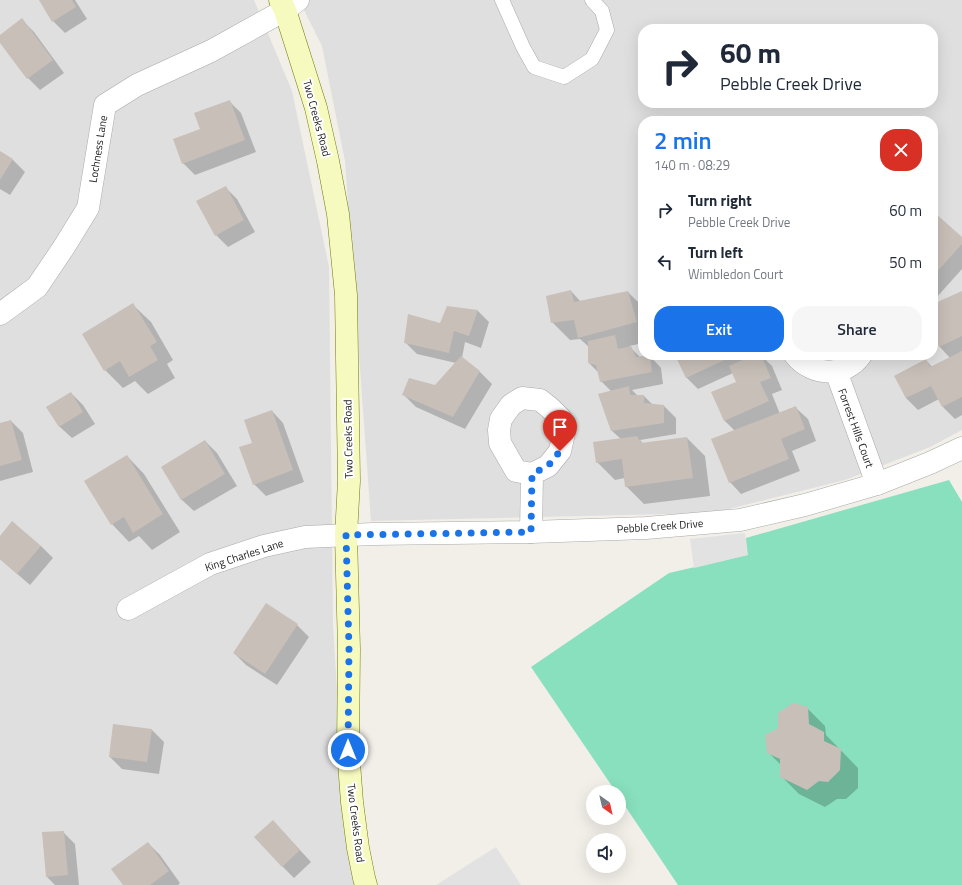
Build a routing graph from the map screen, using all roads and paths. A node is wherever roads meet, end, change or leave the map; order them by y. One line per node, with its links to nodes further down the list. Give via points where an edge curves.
1 (502, 0): 2 (lane, via 534,66 564,77 592,60 607,30 602,11)
2 (592, 0)
3 (288, 3): 4 (street, Lochness Lane, via 211,51 137,85 105,105 88,208 37,287); 12 (street, Two Creeks Road, via 316,108 338,214 346,295)
4 (0, 314)
5 (799, 360): 7 (street, via 810,368 822,372)
6 (856, 360): 7 (street)
7 (836, 372): 10 (street, Forrest Hills Court)
8 (962, 448): 10 (street, Pebble Creek Drive)
9 (532, 474): 11 (street)
10 (877, 484): 11 (street, Pebble Creek Drive, via 805,505 740,520 653,528)
11 (531, 532): 12 (street, Pebble Creek Drive)
12 (346, 535): 13 (street, King Charles Lane, via 305,537 264,546 210,564); 14 (street, Two Creeks Road, via 348,750 358,848)
13 (128, 609)
14 (366, 885)

